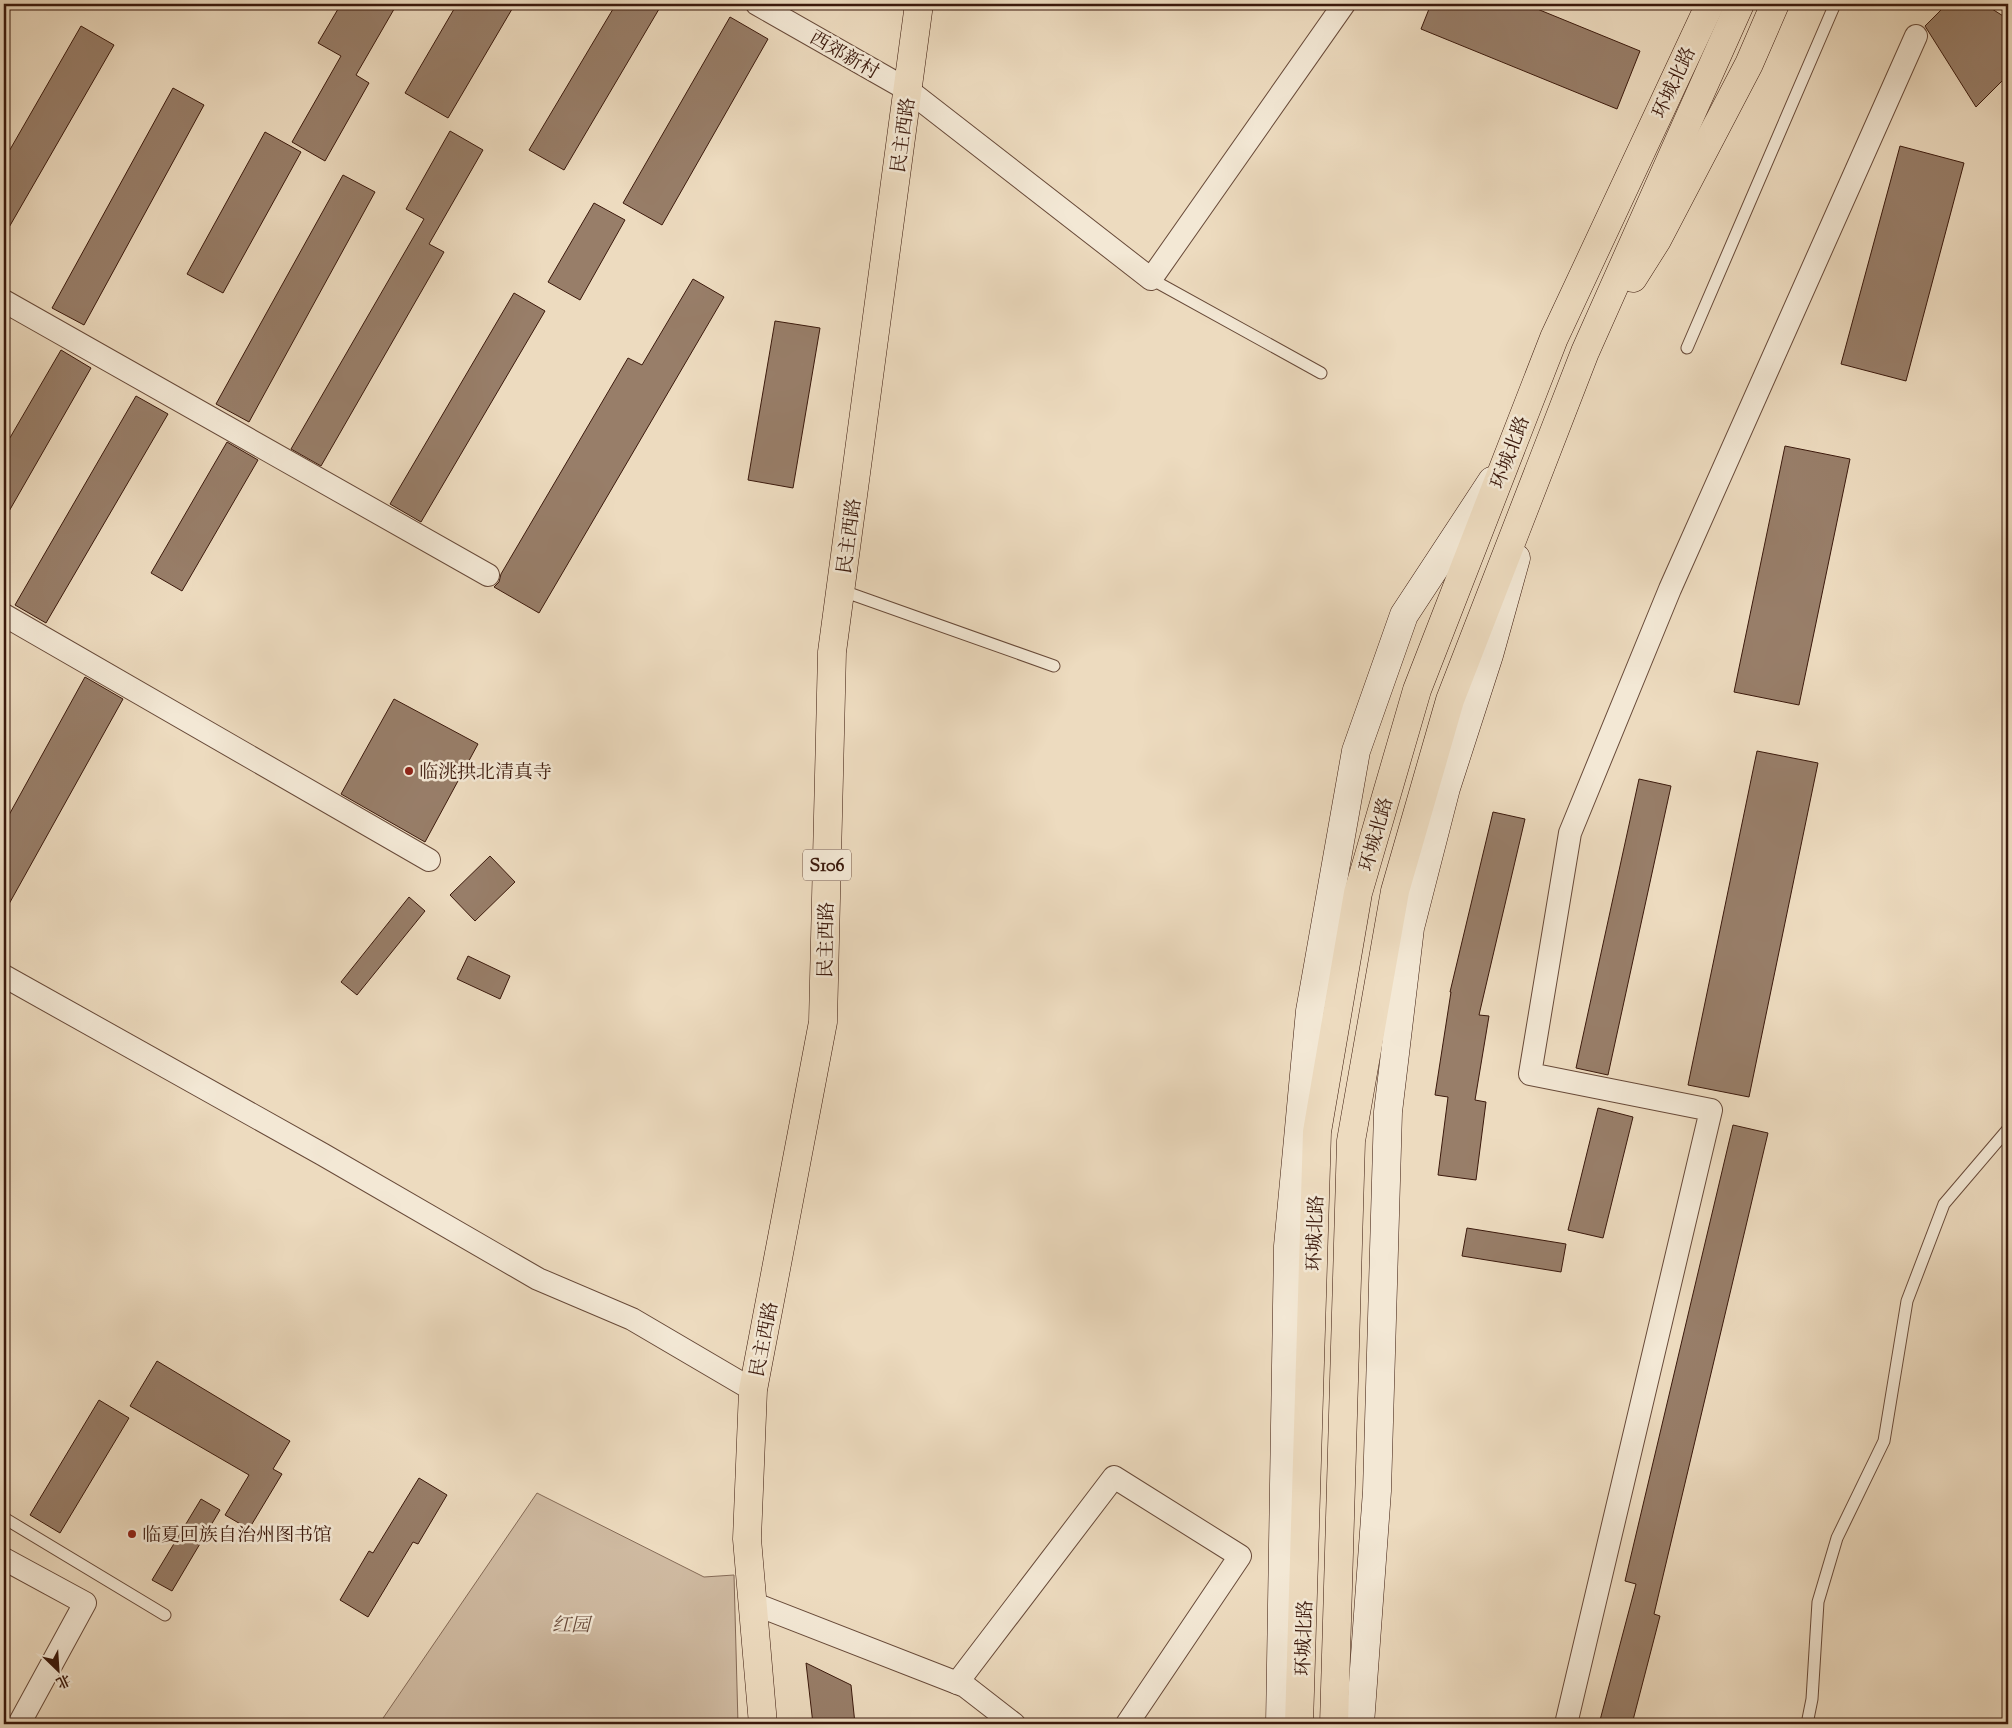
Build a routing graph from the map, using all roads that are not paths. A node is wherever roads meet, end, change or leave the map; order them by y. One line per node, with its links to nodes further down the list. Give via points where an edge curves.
1 (756, 4): 10 (street, 西郊新村)
2 (919, 4): 10 (main road, 民主西路 / S106)
3 (1344, 4): 11 (street)
4 (1690, 4): 16 (main road, via 1539,338)
5 (1710, 4): 16 (main road, 环城北路, via 1554,338)
6 (1740, 4): 14 (main road, 环城北路)
7 (1775, 4): 14 (main road, via 1749,64 1657,240)
8 (1835, 4): 13 (lane)
9 (1916, 36): 40 (street, via 1670,589 1570,833 1530,1074 1712,1110)
10 (908, 90): 11 (street, 西郊新村); 20 (main road, 民主西路 / S106)
11 (1151, 279): 15 (lane)
12 (4, 300): 19 (street)
13 (1687, 348)
14 (1585, 352): 18 (main road, 环城北路)
15 (1321, 373)
16 (1524, 414): 17 (main road, 环城北路)
17 (1507, 459): 36 (main road, via 1404,615 1354,761 1310,1011 1288,1246); 37 (main road, 环城北路, via 1417,690 1358,893 1317,1132)
18 (1540, 468): 38 (main road, 环城北路, via 1450,700 1395,891 1351,1141); 39 (main road, via 1489,655 1446,788 1410,928 1388,1112 1377,1491)
19 (488, 575)
20 (840, 590): 22 (lane); 26 (main road, 民主西路 / S106, via 832,652 823,1022)
21 (4, 615): 23 (street)
22 (1054, 666)
23 (428, 860)
24 (4, 976): 26 (street, via 538,1279 632,1319)
25 (2008, 1129): 41 (lane, via 1944,1204 1907,1301 1884,1441 1837,1538 1818,1602 1812,1699)
26 (753, 1390): 29 (main road, 民主西路 / S106, via 746,1539)
27 (4, 1518): 30 (lane)
28 (4, 1559): 32 (street, via 85,1603)
29 (752, 1603): 31 (street); 33 (main road, 民主西路 / S106)
30 (165, 1615)
31 (957, 1683): 34 (street); 35 (street, via 1114,1477 1240,1556)
32 (19, 1724)
33 (763, 1724)
34 (1014, 1724)
35 (1127, 1724)
36 (1280, 1724)
37 (1299, 1724)
38 (1334, 1724)
39 (1360, 1724)
40 (1566, 1724)
41 (1807, 1724)

